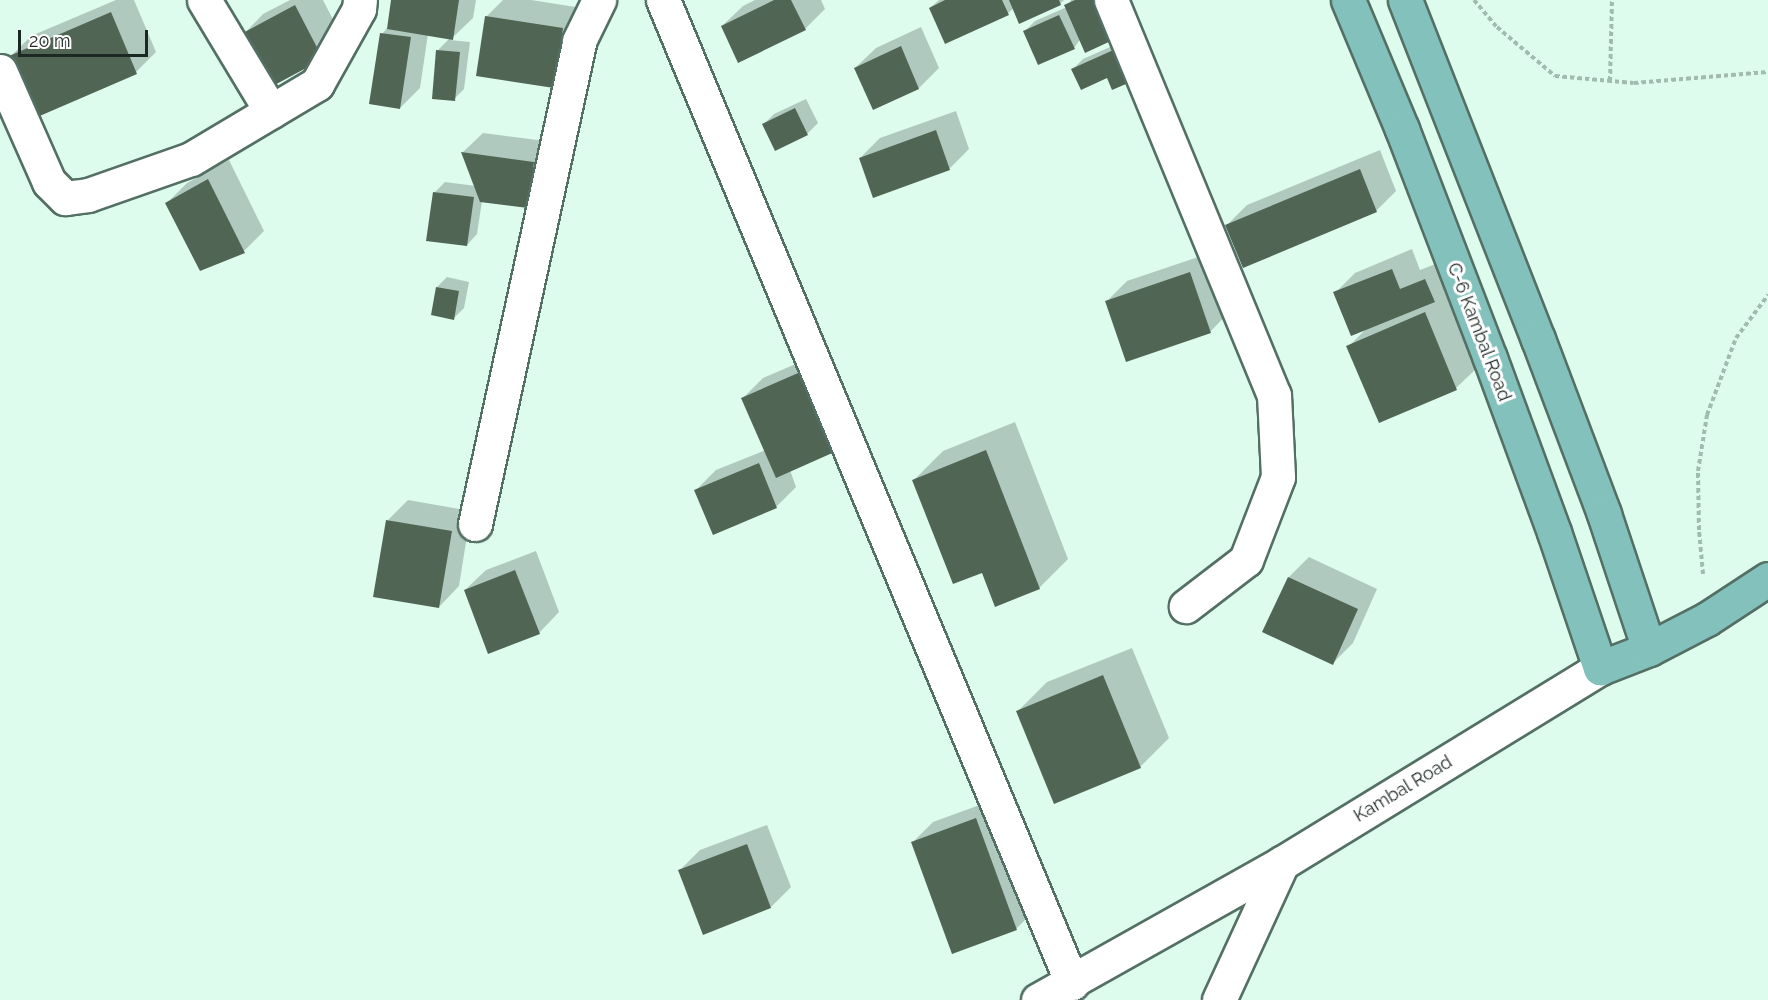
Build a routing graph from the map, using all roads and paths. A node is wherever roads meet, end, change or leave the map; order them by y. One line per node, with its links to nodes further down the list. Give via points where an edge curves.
1 (204, 0): 13 (street)
2 (360, 0): 13 (street, via 359,9 317,84)
3 (599, 0): 15 (street, via 579,41)
4 (663, 0): 22 (street)
5 (1111, 0): 17 (street, via 1274,395 1278,477 1246,560)
6 (1348, 0): 20 (main road, C-6 Kambal Road, via 1490,358)
7 (1405, 0): 19 (main road, via 1604,514)
8 (1474, 0): 12 (path, via 1497,27 1555,76)
9 (1612, 0): 12 (path)
10 (0, 70): 13 (street, via 49,182 65,198 88,195 191,159)
11 (1768, 72): 12 (path)
12 (1610, 81)
13 (271, 111)
14 (1768, 295): 18 (path, via 1736,338 1707,415 1698,471)
15 (475, 524)
16 (1768, 579): 18 (main road, Kambal Road)
17 (1186, 606)
18 (1707, 619): 19 (main road, Kambal Road)
19 (1649, 649): 20 (main road, Kambal Road)
20 (1600, 668): 21 (street, Kambal Road)
21 (1282, 863): 22 (street, Kambal Road); 24 (street)
22 (1072, 983): 23 (street, Kambal Road)
23 (1038, 1000)
24 (1219, 1000)

